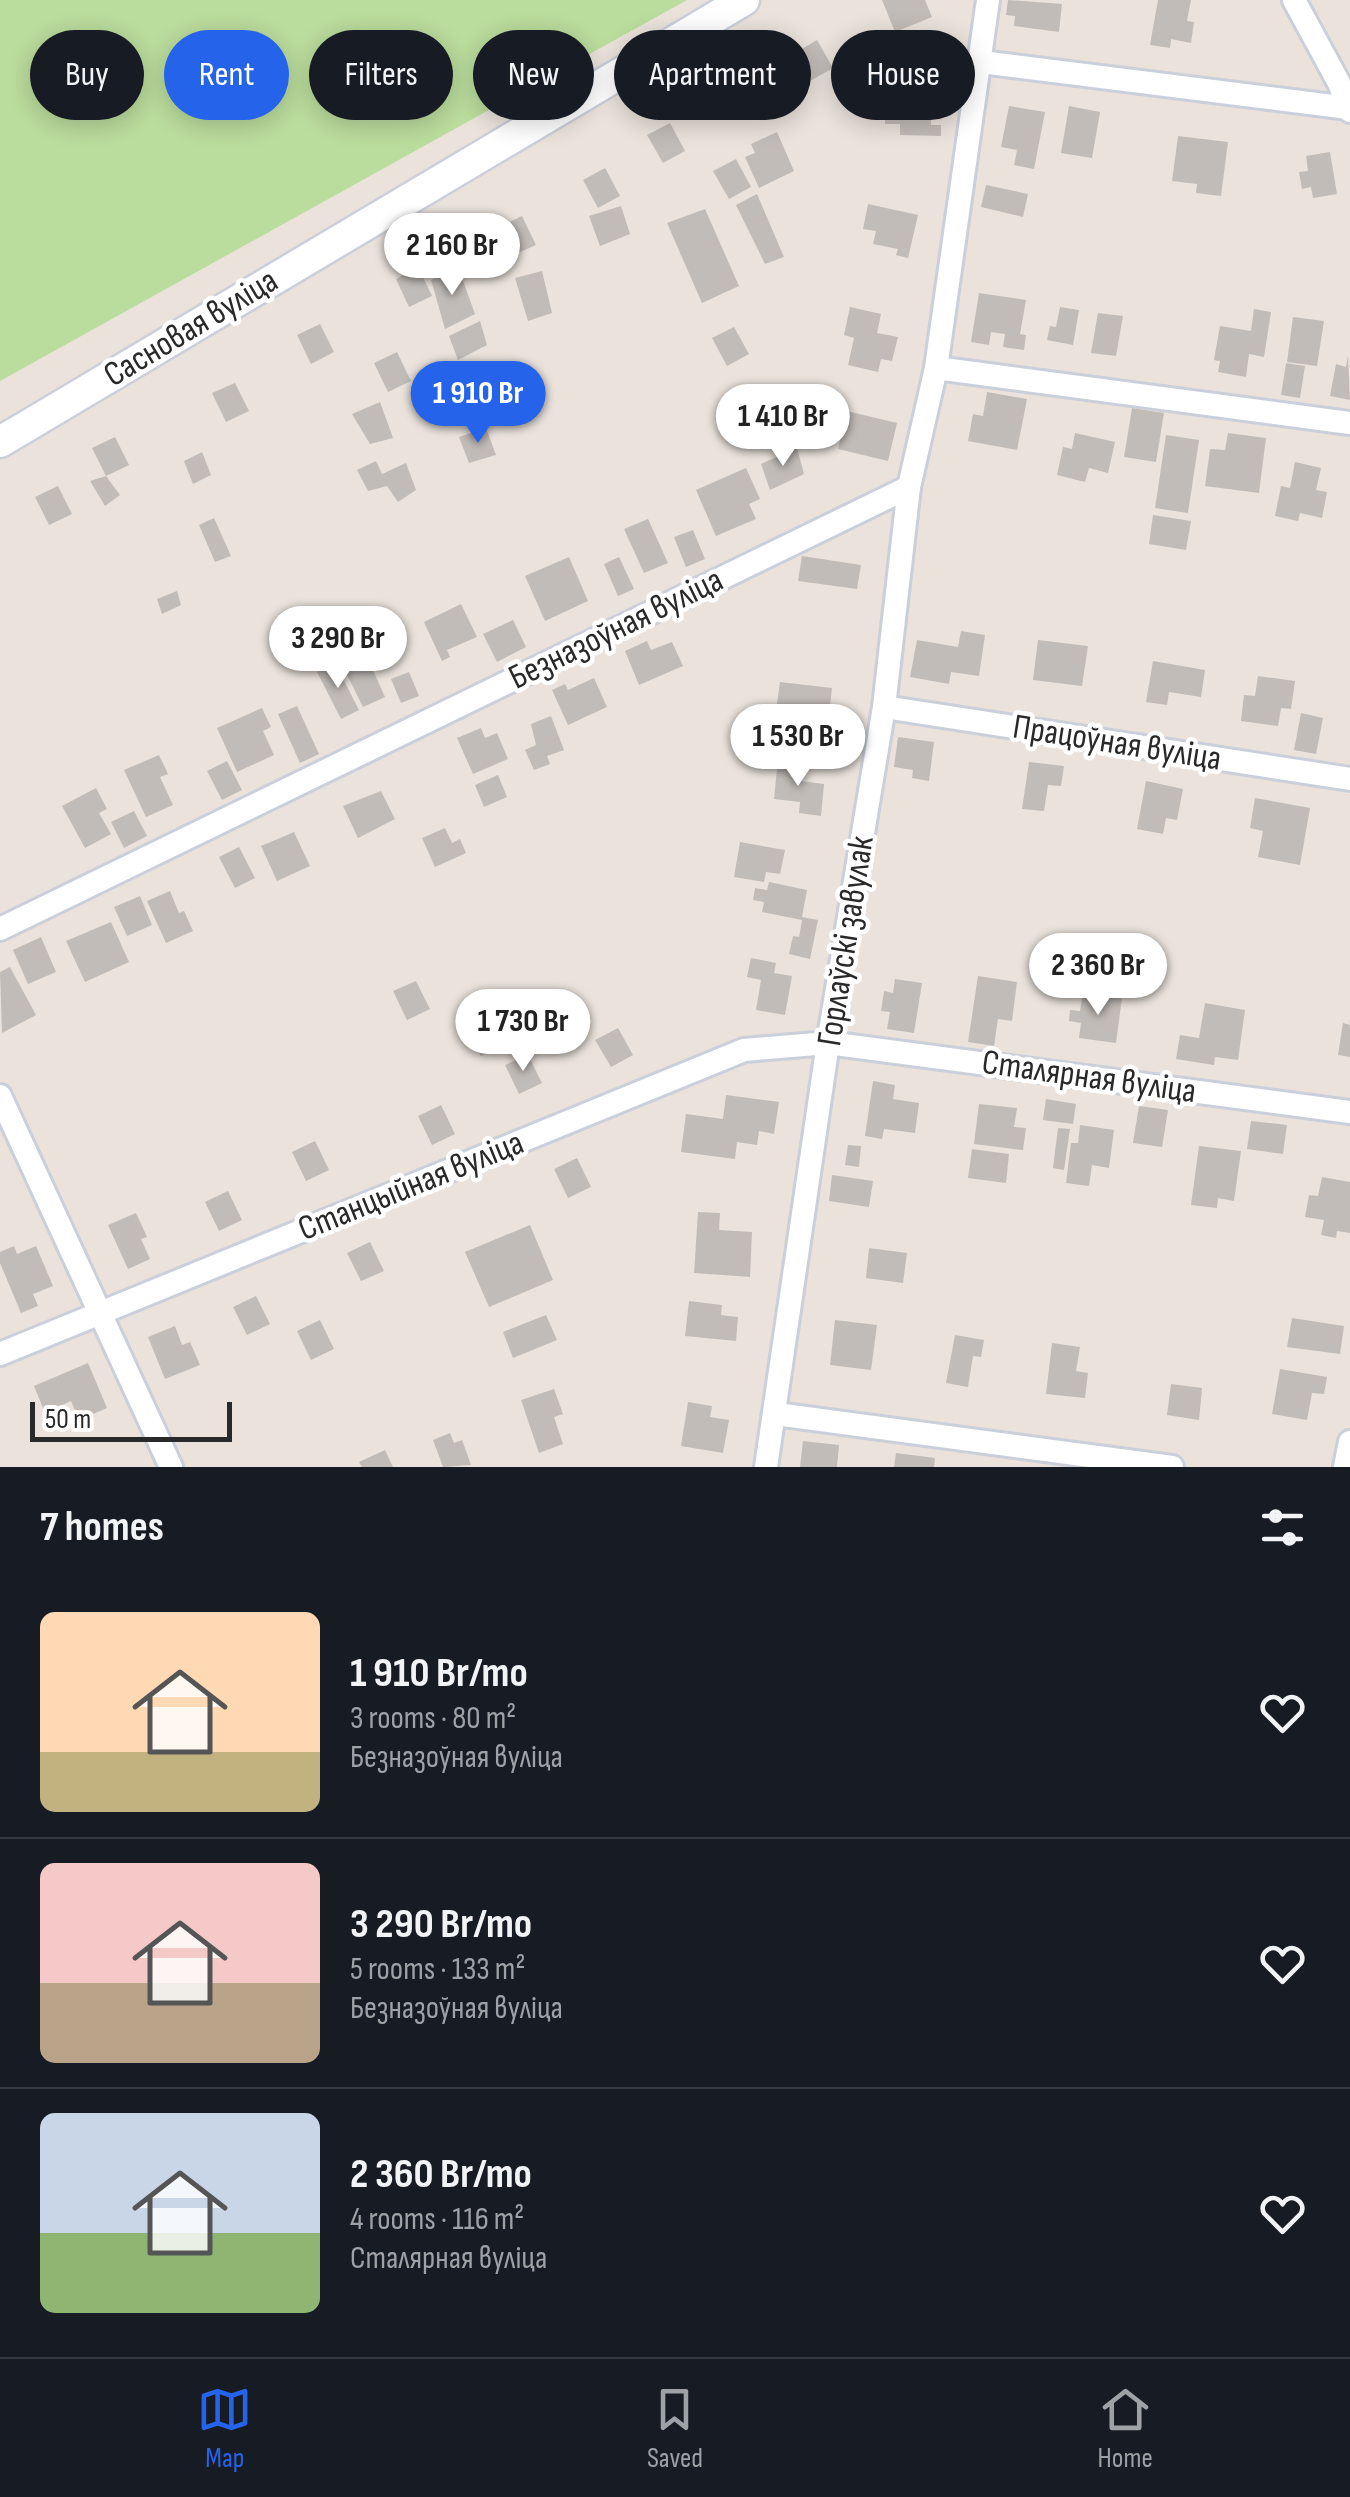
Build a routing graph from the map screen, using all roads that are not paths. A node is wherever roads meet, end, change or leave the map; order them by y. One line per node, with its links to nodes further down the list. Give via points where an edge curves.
1 (744, 0): 9 (main road, Сасновая вуліца)
2 (988, 0): 4 (street, Горлаўскі завулак)
3 (1294, 0): 5 (street)
4 (981, 62): 6 (street); 7 (street, Горлаўскі завулак)
5 (1345, 80): 6 (street)
6 (1349, 110)
7 (936, 368): 8 (street); 10 (street, Горлаўскі завулак)
8 (1350, 423)
9 (0, 442)
10 (909, 487): 11 (street, Горлаўскі завулак); 13 (street, Безназоўная вуліца)
11 (884, 707): 12 (street, Працоўная вуліца); 14 (street, Горлаўскі завулак)
12 (1350, 779)
13 (0, 929)
14 (828, 1043): 16 (street, Сталярная вуліца); 17 (street, Станцыйная вуліца, via 744,1050); 19 (street, Горлаўскі завулак)
15 (0, 1096): 17 (street)
16 (1350, 1112)
17 (102, 1312): 18 (street, Станцыйная вуліца); 21 (street)
18 (0, 1354)
19 (776, 1414): 22 (street, Горлаўскі завулак); 23 (street)
20 (1350, 1442): 24 (street)
21 (171, 1467)
22 (766, 1467)
23 (1172, 1467)
24 (1345, 1467)

